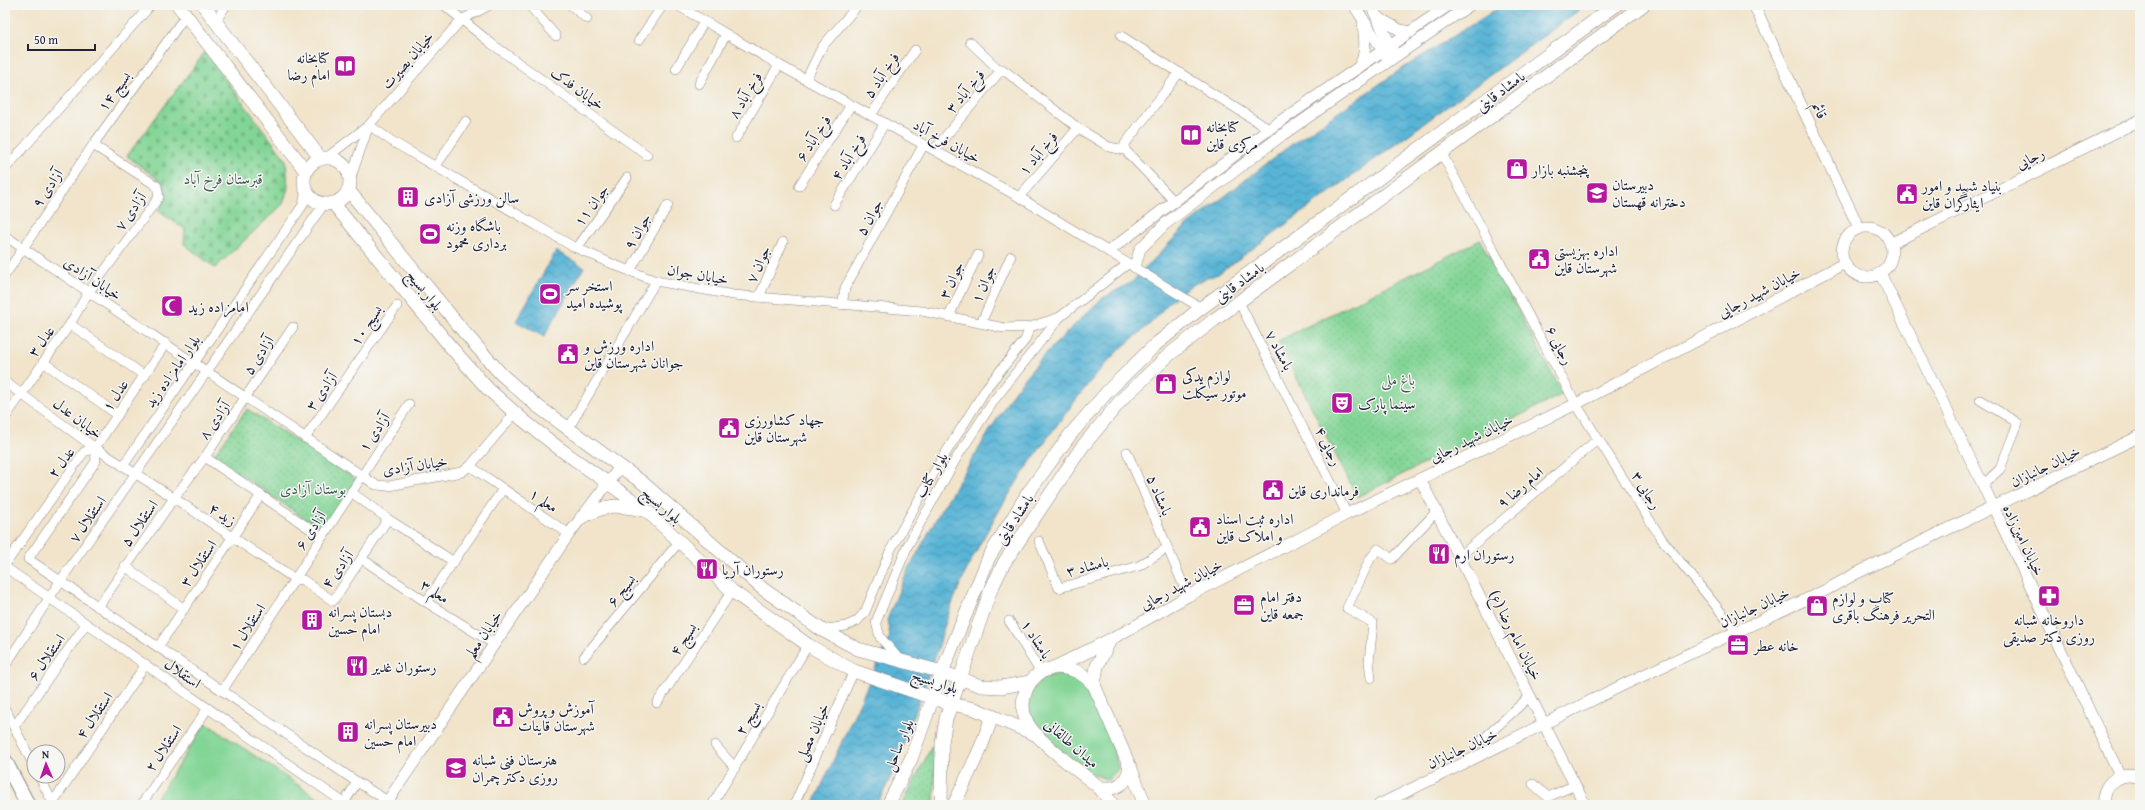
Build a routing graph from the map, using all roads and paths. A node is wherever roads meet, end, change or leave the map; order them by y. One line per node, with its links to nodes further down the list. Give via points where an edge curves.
1 (151, 5): 59 (street)
2 (203, 5): 21 (main road)
3 (226, 5): 21 (street)
4 (444, 5): 22 (street)
5 (490, 5): 22 (street, خیابان بصیرت)
6 (529, 5): 27 (street)
7 (571, 5): 20 (street)
8 (663, 5): 29 (street)
9 (677, 5): 24 (street, خیابان فرخ آباد)
10 (858, 5): 38 (street, via 822,47)
11 (1354, 5): 23 (street)
12 (1371, 5): 19 (street)
13 (1449, 5): 25 (street)
14 (1470, 5): 32 (street)
15 (1616, 5): 39 (main road, بامشاد قاینی)
16 (1643, 5): 41 (main road, بامشاد قاینی)
17 (1754, 5): 71 (street, قائم)
18 (182, 10): 52 (street, بسیج ۱۴); 60 (main road)
19 (1377, 17): 25 (street, via 1400,30); 32 (street)
20 (587, 19)
21 (216, 20): 57 (main road)
22 (461, 20): 47 (street, خیابان بصیرت); 56 (street, خیابان فدک)
23 (1363, 21): 32 (street); 34 (street, via 1366,46 1364,59)
24 (704, 22): 26 (street, خیابان فرخ آباد); 35 (street)
25 (1411, 32): 32 (street)
26 (726, 34): 33 (street, خیابان فرخ آباد); 40 (street)
27 (556, 36)
28 (1121, 36): 37 (street)
29 (639, 40)
30 (970, 42): 36 (street)
31 (915, 50): 43 (street, فرخ آباد ۵)
32 (1389, 54): 34 (street); 81 (street, via 1165,224 1140,248)
33 (779, 66): 38 (street, خیابان فرخ آباد); 50 (street, فرخ آباد ۸)
34 (1359, 67): 49 (street)
35 (676, 69)
36 (1002, 70): 48 (street); 53 (street, فرخ آباد ۳)
37 (1178, 74): 49 (street); 54 (street, via 1125,144)
38 (806, 80): 42 (street, خیابان فرخ آباد)
39 (1511, 82): 41 (main road); 91 (main road, بامشاد قاینی)
40 (699, 84)
41 (1521, 95): 55 (main road, بامشاد قاینی)
42 (851, 105): 43 (street, خیابان فرخ آباد); 63 (street, فرخ آباد ۶)
43 (871, 115): 46 (street, خیابان فرخ آباد)
44 (2140, 120): 74 (street, رجایی)
45 (466, 121): 58 (street)
46 (885, 123): 51 (street, خیابان فرخ آباد); 70 (street, فرخ آباد ۴)
47 (369, 125): 57 (street); 58 (street, خیابان جوان); 61 (street)
48 (1078, 128): 54 (street, via 1109,147); 66 (street, فرخ آباد ۱)
49 (1270, 129): 67 (street)
50 (736, 138)
51 (924, 144): 53 (street, خیابان فرخ آباد); 89 (street, جوان ۵, via 845,288)
52 (93, 145): 75 (street, آزادی ۹); 86 (street, آزادی ۷, via 157,186 159,197)
53 (934, 150): 66 (street, خیابان فرخ آباد)
54 (1125, 150): 67 (street)
55 (1442, 154): 88 (main road, بامشاد قاینی); 109 (street, رجایی ۶)
56 (647, 155)
57 (324, 158): 60 (main road, via 316,160); 61 (main road, via 330,157 344,164)
58 (436, 166): 76 (street, خیابان جوان)
59 (5, 169)
60 (305, 170): 64 (main road, via 303,185)
61 (351, 177): 65 (main road)
62 (627, 178): 76 (street, جوان ۱۱)
63 (798, 186)
64 (306, 191): 68 (main road, via 310,198); 101 (street, بلوار امامزاده زید, via 303,205)
65 (348, 191): 68 (main road, via 338,202); 114 (main road, بلوار بسیج, via 501,374)
66 (1019, 197): 77 (street, خیابان فرخ آباد)
67 (1175, 202): 77 (street)
68 (328, 204): 102 (street, بلوار امامزاده زید); 111 (main road, بلوار بسیج, via 487,388)
69 (668, 205): 82 (street, جوان ۹)
70 (834, 205)
71 (1859, 228): 74 (street, via 1878,229); 80 (street, via 1847,236 1843,243)
72 (5, 236): 75 (street, خیابان آزادی)
73 (783, 242): 87 (street, جوان ۷)
74 (1890, 244): 83 (street, via 1892,250 1889,262)
75 (24, 248): 84 (street, آزادی ۹); 86 (street, خیابان آزادی)
76 (577, 248): 82 (street, خیابان جوان)
77 (1109, 251): 81 (street, خیابان فرخ آباد)
78 (978, 255): 92 (street, جوان ۳)
79 (1011, 256): 94 (street, جوان ۱)
80 (1845, 263): 83 (street, via 1857,275); 109 (street, خیابان شهید رجایی)
81 (1132, 265): 91 (street, خیابان فرخ آباد); 93 (street)
82 (630, 271): 85 (street, خیابان جوان)
83 (1880, 273): 128 (street, خیابان امین‌زاده)
84 (5, 275)
85 (656, 281): 87 (street, خیابان جوان, via 733,295); 114 (street)
86 (88, 293): 95 (street, آزادی ۷); 98 (street, خیابان آزادی)
87 (759, 297): 89 (street, خیابان جوان)
88 (1239, 302): 110 (street, بامشاد ۷); 155 (main road, بامشاد قاینی, via 1170,354 1122,400 1092,435 1044,501 1004,564)
89 (842, 305): 92 (street, خیابان جوان, via 894,308)
90 (397, 306): 99 (street, بسیج ۱۰)
91 (1201, 308): 153 (main road, بامشاد قاینی, via 1155,345 1108,391 1070,435 1028,493 989,557)
92 (949, 316): 94 (street, خیابان جوان)
93 (1060, 316): 97 (street, خیابان جوان); 162 (street, بلوار کتاب, via 995,399 958,457 908,544)
94 (981, 323): 97 (street, خیابان جوان, via 1004,328)
95 (70, 324): 100 (street, عدل ۳); 103 (street)
96 (293, 327): 106 (street, آزادی ۵)
97 (1030, 327): 159 (street, بلوار کتاب, via 1025,340 987,387 940,462 891,549)
98 (166, 343): 101 (street, خیابان آزادی); 103 (street, عدل ۱)
99 (359, 361): 116 (street, آزادی ۳)
100 (43, 362): 105 (street, عدل ۳); 112 (street)
101 (195, 362): 102 (street, خیابان آزادی); 121 (street, بلوار امامزاده زید)
102 (207, 371): 106 (street, خیابان آزادی); 124 (street, بلوار امامزاده زید)
103 (144, 376): 112 (street, عدل ۱)
104 (5, 382): 105 (street, خیابان عدل)
105 (22, 394): 113 (street, عدل ۳); 118 (street, خیابان عدل)
106 (246, 398): 116 (street, خیابان آزادی); 120 (street, آزادی ۸)
107 (1980, 400): 128 (street, via 2018,423 2000,469)
108 (409, 404): 125 (street, آزادی ۱)
109 (1576, 404): 117 (street, رجایی ۳); 126 (street, خیابان شهید رجایی)
110 (1297, 412): 136 (street, رجایی ۴)
111 (515, 413): 122 (street, خیابان آزادی); 127 (main road, بلوار بسیج, via 560,449)
112 (118, 415): 118 (street, عدل ۱)
113 (5, 418)
114 (568, 429): 123 (main road, بلوار بسیج)
115 (2140, 436): 133 (street, خیابان جانبازان)
116 (305, 438): 125 (street, خیابان آزادی)
117 (1598, 439): 145 (street, امام رضا ۹); 166 (street, رجایی ۳, via 1661,538)
118 (95, 448): 121 (street, خیابان عدل); 147 (street, عدل ۲, via 96,461); 149 (street, عدل ۲, via 84,452)
119 (1127, 452): 144 (street, بامشاد ۵)
120 (205, 457): 131 (street); 132 (street, استقلال ۵)
121 (123, 466): 124 (street, خیابان عدل)
122 (470, 466): 125 (street, خیابان آزادی, via 452,475 389,486 376,485); 129 (street, معلم ۱)
123 (620, 467): 127 (street, خیابان معلم); 165 (main road, بلوار بسیج, via 653,492 763,589)
124 (135, 474): 132 (street, زید ۴); 152 (street, استقلال ۷)
125 (361, 476): 130 (street, آزادی ۶)
126 (1420, 479): 135 (street, خیابان امام رضا (ع)); 136 (street, خیابان شهید رجایی)
127 (608, 482): 134 (main road, بلوار بسیج); 137 (street, خیابان معلم)
128 (1983, 485): 133 (street, خیابان امین‌زاده)
129 (503, 489): 139 (street, معلم ۱); 148 (street)
130 (351, 492): 138 (street); 141 (street, آزادی ۶)
131 (261, 496): 140 (street, استقلال ۳); 141 (street)
132 (174, 498): 140 (street, زید ۴); 150 (street, استقلال ۵)
133 (1992, 507): 166 (street, خیابان جانبازان); 200 (street, خیابان امین‌زاده)
134 (646, 510): 137 (main road, via 618,505 606,506); 143 (main road, بلوار بسیج)
135 (1436, 512): 145 (street, خیابان امام رضا (ع)); 180 (street, via 1392,559 1378,549 1370,559 1346,608 1373,623 1369,662)
136 (1347, 514): 156 (street, خیابان شهید رجایی)
137 (582, 517): 139 (street, خیابان معلم)
138 (388, 519): 146 (street, آزادی ۴); 148 (street)
139 (570, 534): 168 (street, خیابان معلم)
140 (233, 537): 151 (street, زید ۴); 161 (street, استقلال ۳)
141 (322, 537): 151 (street, آزادی ۶)
142 (1039, 541): 144 (street, بامشاد ۳, via 1059,588 1139,566)
143 (679, 542): 154 (main road, بلوار بسیج); 171 (street, بسیج ۶)
144 (1167, 548): 156 (street, بامشاد ۵)
145 (1459, 557): 184 (street, خیابان امام رضا (ع))
146 (362, 558): 151 (street, آزادی ۴, via 333,601 303,580); 158 (street, معلم ۳)
147 (28, 559): 152 (street, استقلال)
148 (454, 562): 158 (street)
149 (5, 566): 157 (street, استقلال)
150 (125, 566): 160 (street, استقلال ۵); 161 (street)
151 (295, 579): 183 (street, استقلال ۱)
152 (61, 580): 157 (street, استقلال ۷); 160 (street, استقلال)
153 (976, 586): 155 (main road); 177 (main road, بامشاد قاینی)
154 (732, 591): 169 (main road, بلوار بسیج); 186 (street, بسیج ۴)
155 (990, 592): 179 (main road, بامشاد قاینی)
156 (1188, 596): 167 (street, خیابان شهید رجایی)
157 (50, 597): 164 (street, استقلال); 174 (street, استقلال ۷)
158 (426, 602): 168 (street, معلم ۳)
159 (868, 605): 162 (street, via 870,610); 165 (street, بلوار کتاب, via 858,621)
160 (98, 607): 170 (street, استقلال)
161 (184, 609): 170 (street, استقلال ۳)
162 (879, 611): 172 (street, بلوار کتاب, via 876,622 880,637)
163 (1009, 621): 178 (street, بامشاد ۱)
164 (86, 624): 173 (street, استقلال); 192 (street, استقلال ۶)
165 (822, 630): 172 (main road, بلوار بسیج, via 858,649)
166 (1737, 632): 191 (street, خیابان جانبازان)
167 (1110, 640): 175 (main road); 182 (main road, via 1097,666)
168 (494, 644): 207 (street, خیابان معلم)
169 (808, 645): 176 (main road, بلوار بسیج); 199 (street, بسیج ۲)
170 (158, 647): 183 (street, استقلال)
171 (584, 657)
172 (900, 660): 177 (main road, بلوار بسیج)
173 (146, 664): 188 (street, استقلال); 208 (street, استقلال ۴)
174 (5, 666)
175 (1055, 667): 178 (main road, میدان طالقانی); 182 (main road, میدان طالقانی, via 1070,668 1084,674)
176 (854, 670): 185 (main road, بلوار بسیج); 213 (street, خیابان مصلی)
177 (942, 672): 179 (main road, بلوار بسیج); 185 (main road, بلوار ساحل)
178 (1041, 672): 181 (main road, میدان طالقانی)
179 (960, 678): 181 (main road, بلوار بسیج, via 981,686 1002,687); 187 (main road, بامشاد قاینی)
180 (1372, 678)
181 (1030, 682): 193 (main road, میدان طالقانی, via 1024,695 1023,710 1028,724)
182 (1094, 685): 198 (main road, میدان طالقانی)
183 (222, 691): 202 (street, استقلال)
184 (1530, 696): 191 (street, خیابان امام رضا (ع)); 194 (street)
185 (934, 698): 187 (main road, بلوار بسیج); 214 (main road, بلوار ساحل, via 911,759)
186 (657, 703)
187 (951, 704): 190 (main road, بلوار بسیج, via 975,709); 215 (main road, via 942,743)
188 (208, 708): 209 (street, استقلال); 211 (street, استقلال ۲)
189 (5, 710): 192 (street)
190 (992, 717): 193 (main road, بلوار بسیج); 216 (main road)
191 (1544, 725): 205 (street, خیابان امام رضا (ع)); 219 (street, خیابان جانبازان)
192 (14, 727): 196 (street)
193 (1037, 735): 206 (main road, میدان طالقانی)
194 (1479, 743)
195 (715, 745): 199 (street)
196 (26, 750)
197 (5, 761): 210 (main road)
198 (1130, 767): 206 (main road, میدان طالقانی, via 1123,783 1107,789); 218 (main road)
199 (735, 768): 212 (street, بسیج ۲)
200 (2120, 776): 201 (main road, via 2127,774); 221 (main road, via 2104,793)
201 (2140, 777)
202 (357, 782): 207 (street, استقلال); 209 (street, استقلال)
203 (43, 784): 208 (street)
204 (1533, 784): 205 (street, via 1548,797)
205 (1575, 785): 220 (street, خیابان امام رضا (ع))
206 (1099, 787): 217 (main road)
207 (386, 803)
208 (53, 804)
209 (345, 804)
210 (28, 805)
211 (141, 805)
212 (712, 805)
213 (794, 805)
214 (888, 805)
215 (941, 805)
216 (954, 805)
217 (1113, 805)
218 (1144, 805)
219 (1379, 805)
220 (1585, 805)
221 (2104, 805)

